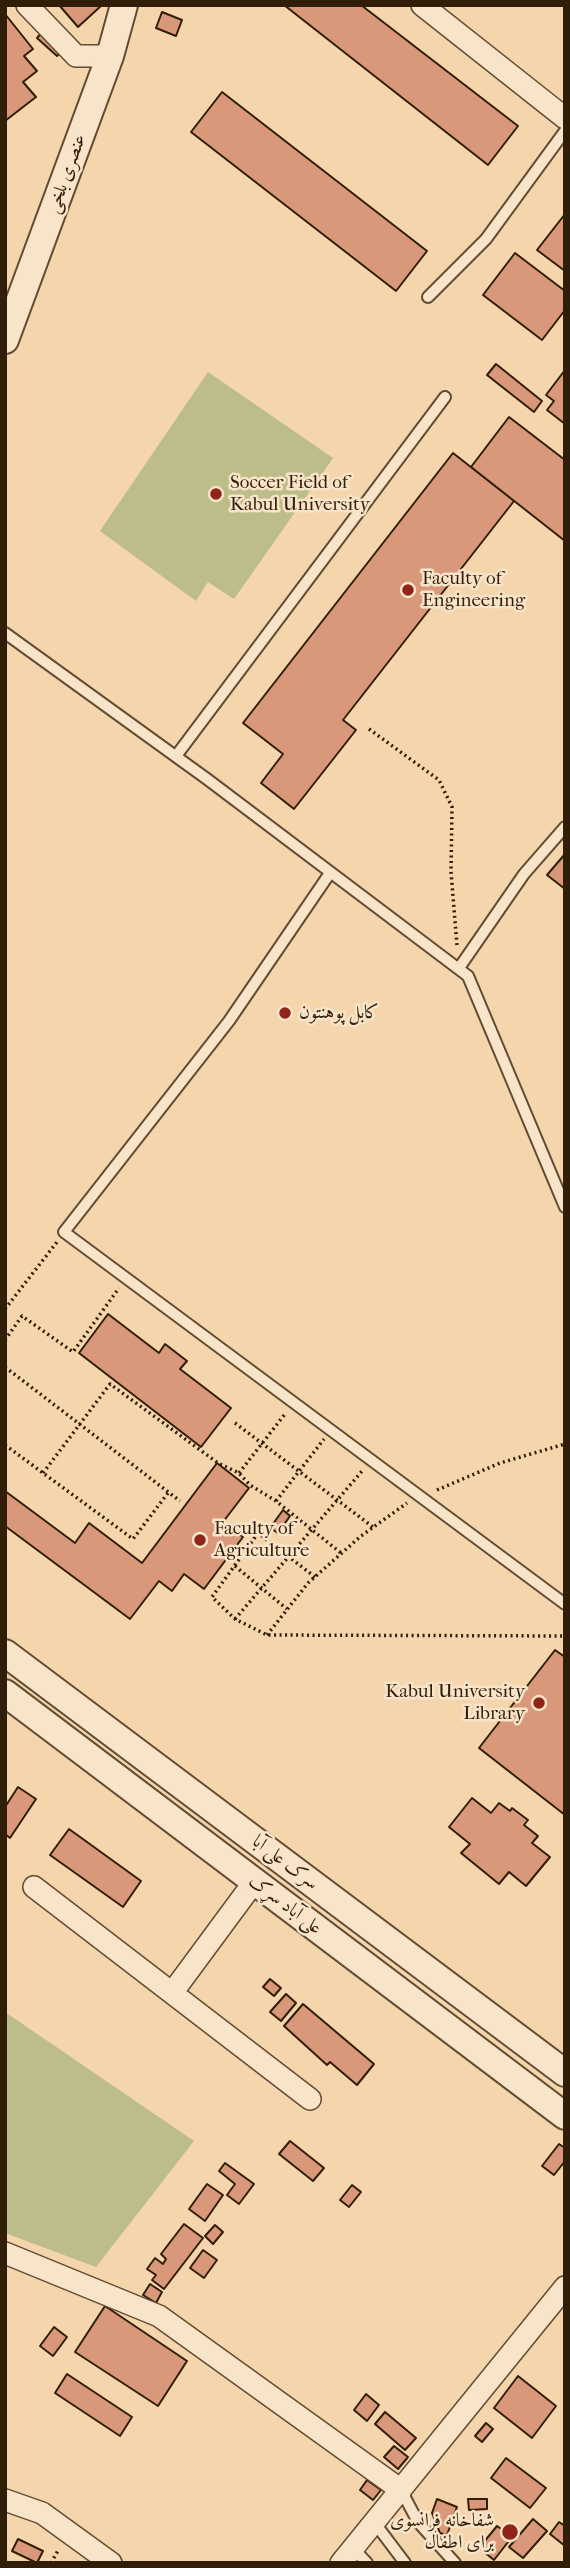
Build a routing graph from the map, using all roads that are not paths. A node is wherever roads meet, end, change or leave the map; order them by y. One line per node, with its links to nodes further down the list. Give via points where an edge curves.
1 (27, 5): 4 (street, via 76,56)
2 (124, 5): 4 (street, عنصری بلخی)
3 (422, 5): 5 (street)
4 (110, 56): 8 (street, عنصری بلخی)
5 (565, 118)
6 (565, 131): 7 (lane, via 486,239)
7 (428, 297)
8 (5, 340)
9 (445, 397): 11 (lane)
10 (5, 633): 11 (lane)
11 (176, 756): 13 (lane)
12 (565, 827): 14 (lane, via 524,874)
13 (330, 873): 14 (lane); 16 (lane, via 237,1011 64,1233)
14 (459, 968): 15 (lane, via 468,976)
15 (565, 1206)
16 (565, 1604)
17 (6, 1654): 22 (street, سرک علی آبا)
18 (5, 1693): 19 (street, علی آباد سړک)
19 (254, 1882): 21 (street); 23 (street, علی آباد سړک)
20 (34, 1887): 21 (street)
21 (172, 1993): 25 (street)
22 (464, 1997): 23 (street); 24 (street, سرک علی آبا)
23 (443, 2025): 26 (street, علی آباد سړک)
24 (565, 2073)
25 (310, 2099)
26 (565, 2116)
27 (5, 2253): 29 (street, via 159,2316)
28 (565, 2287): 29 (street)
29 (401, 2490): 31 (street); 35 (lane, via 418,2522)
30 (5, 2500): 33 (street, via 42,2513)
31 (374, 2522): 32 (street); 34 (lane)
32 (354, 2558)
33 (111, 2563)
34 (405, 2563)
35 (455, 2563)

